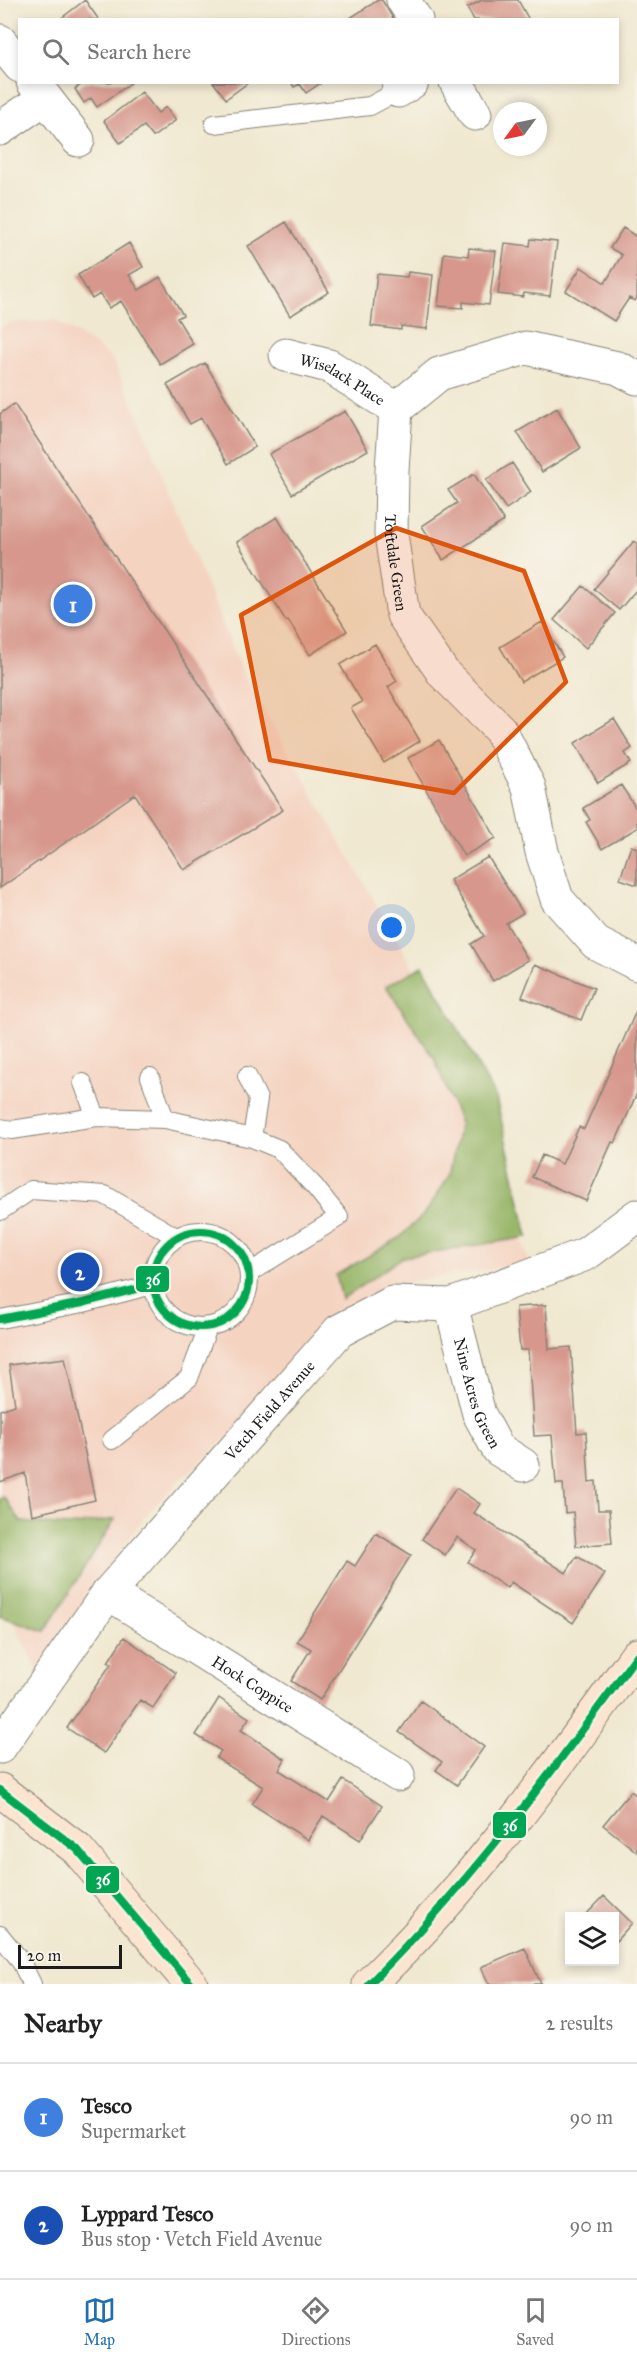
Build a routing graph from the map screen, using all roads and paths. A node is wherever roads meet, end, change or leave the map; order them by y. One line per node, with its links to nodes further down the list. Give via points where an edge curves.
1 (403, 0): 2 (street)
2 (415, 18)
3 (0, 41): 4 (street)
4 (18, 64)
5 (457, 84): 8 (street)
6 (405, 87): 9 (lane, via 370,106)
7 (39, 90): 10 (street); 11 (street)
8 (476, 114)
9 (214, 124)
10 (0, 129)
11 (78, 140)
12 (286, 355): 14 (street, Wiselack Place, via 329,366)
13 (637, 378): 14 (street, via 618,368 526,348 439,374)
14 (396, 409): 15 (street, Toftdale Green, via 392,534 403,615 444,674 500,730 529,786 542,852 557,899 596,943)
15 (637, 964)
16 (247, 1076): 22 (lane, via 258,1099)
17 (150, 1077): 20 (lane)
18 (83, 1083): 19 (lane)
19 (96, 1117): 20 (lane); 21 (lane, via 12,1130)
20 (165, 1119): 22 (lane)
21 (0, 1128)
22 (252, 1138): 26 (lane, via 279,1149 339,1217)
23 (0, 1211): 25 (lane, via 32,1190 105,1195)
24 (637, 1216): 28 (street, Vetch Field Avenue, via 586,1254)
25 (176, 1237): 26 (lane, via 190,1231 219,1233 242,1253); 27 (lane, via 158,1256)
26 (249, 1273): 30 (lane, via 245,1299 236,1313)
27 (152, 1285): 29 (lane); 30 (lane, via 164,1311 176,1321)
28 (451, 1305): 32 (street, Nine Acres Green, via 479,1414 498,1449); 33 (street, Vetch Field Avenue, via 392,1303 339,1331)
29 (0, 1319)
30 (208, 1327): 31 (lane, via 189,1378)
31 (112, 1440)
32 (523, 1465)
33 (108, 1593): 35 (street, Vetch Field Avenue); 36 (street, Hock Coppice)
34 (637, 1655): 41 (main road, via 496,1846 410,1944)
35 (0, 1747)
36 (398, 1775)
37 (0, 1790): 40 (main road, via 77,1849)
38 (0, 1935): 39 (lane, via 20,1960)
39 (32, 1984)
40 (191, 1984)
41 (369, 1984)

